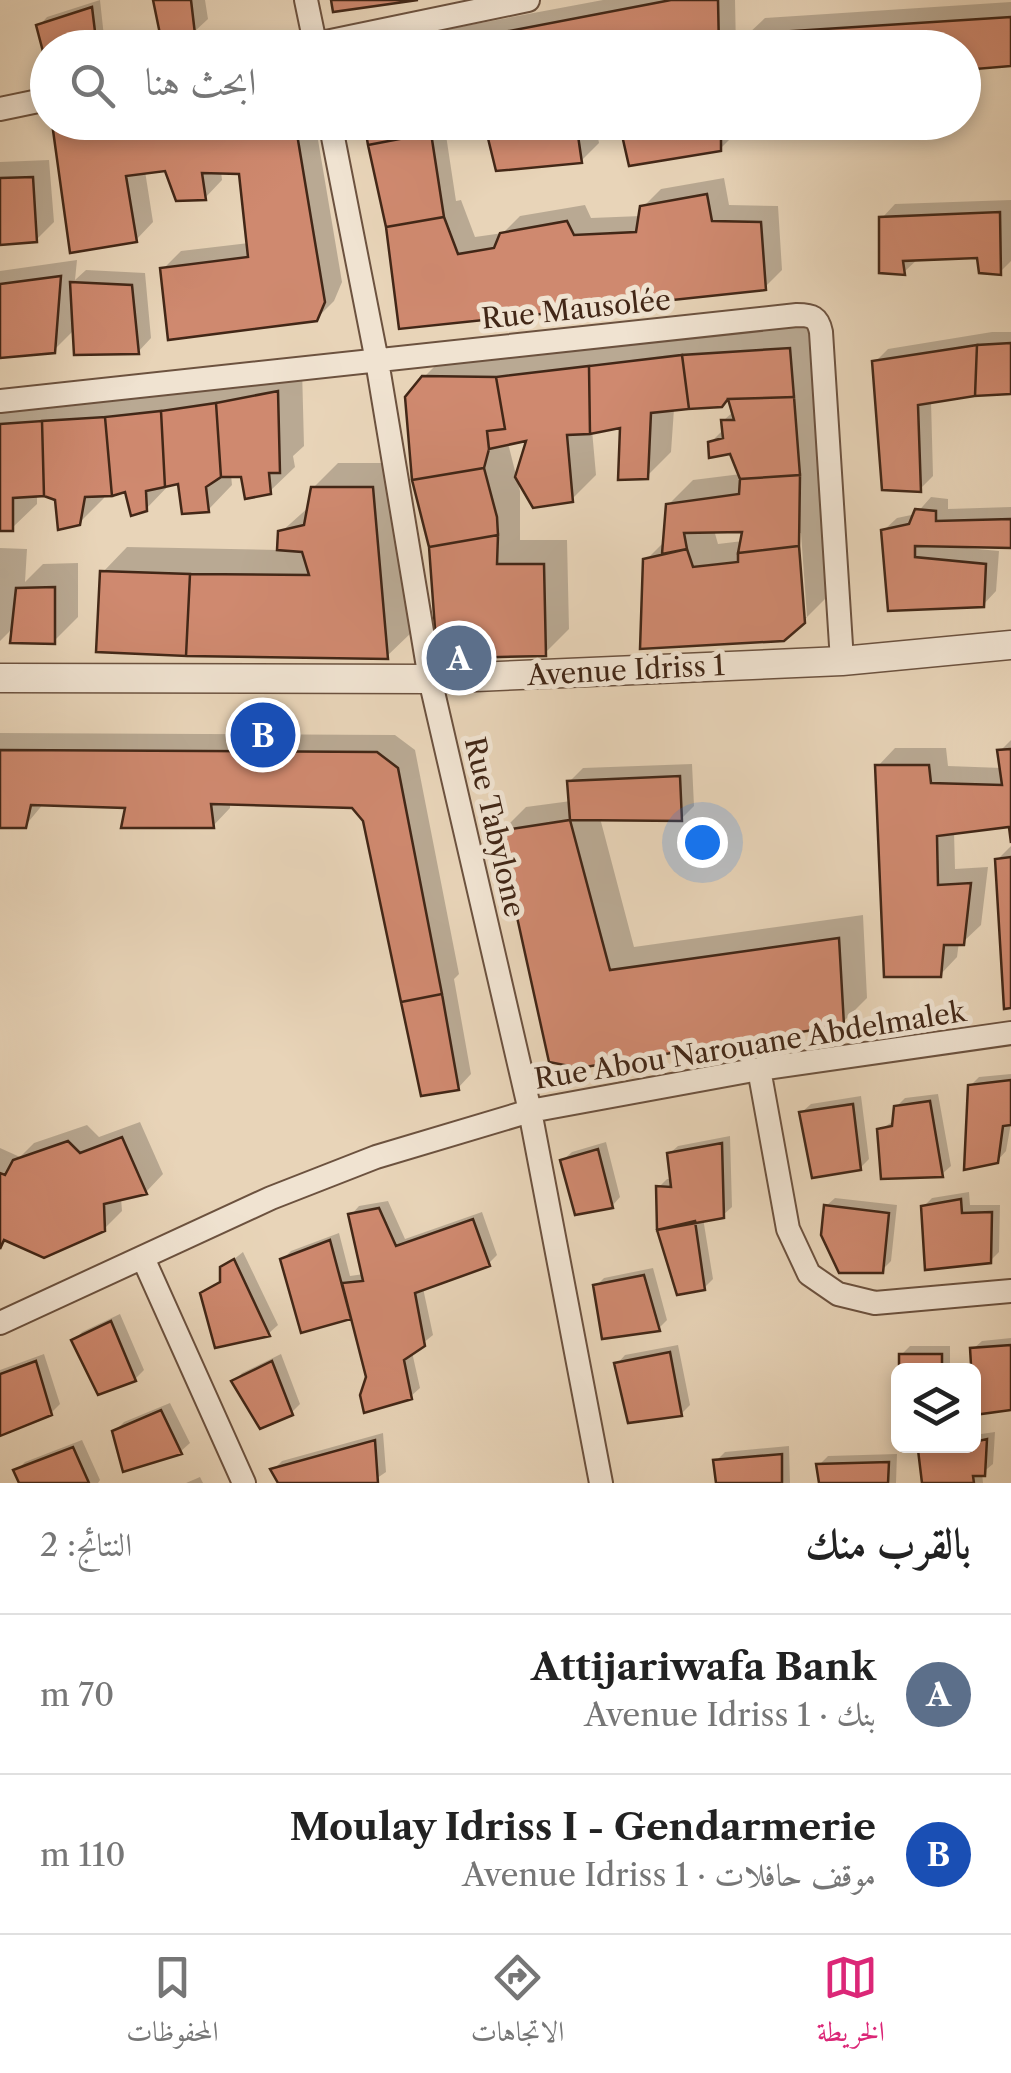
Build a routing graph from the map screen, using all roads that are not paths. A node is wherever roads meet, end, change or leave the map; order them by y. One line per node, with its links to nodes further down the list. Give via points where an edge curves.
1 (306, 0): 3 (street)
2 (528, 0): 4 (street)
3 (308, 30)
4 (385, 30)
5 (30, 103): 6 (street)
6 (0, 109)
7 (334, 140): 8 (street, Rue Tabylone)
8 (377, 361): 9 (street, Rue Mausolée); 11 (street, Rue Mausolée, via 812,316 821,332); 13 (street, Rue Tabylone)
9 (0, 401)
10 (1011, 645): 11 (street, Avenue Idriss 1)
11 (842, 661): 13 (street, Avenue Idriss 1)
12 (0, 678): 13 (street, Avenue Idriss 1)
13 (430, 679): 16 (street, Rue Tabylone)
14 (1011, 1034): 15 (street, Rue Abou Narouane Abdelmalek)
15 (760, 1069): 16 (street, Rue Abou Narouane Abdelmalek); 18 (street, via 788,1229 809,1274 838,1294 876,1303)
16 (530, 1111): 17 (street, Rue Abou Narouane Abdelmalek, via 376,1157); 21 (street, Rue Tabylone)
17 (143, 1258): 19 (street, Rue Abou Narouane Abdelmalek); 20 (street)
18 (1011, 1291)
19 (0, 1324)
20 (244, 1483)
21 (601, 1483)

